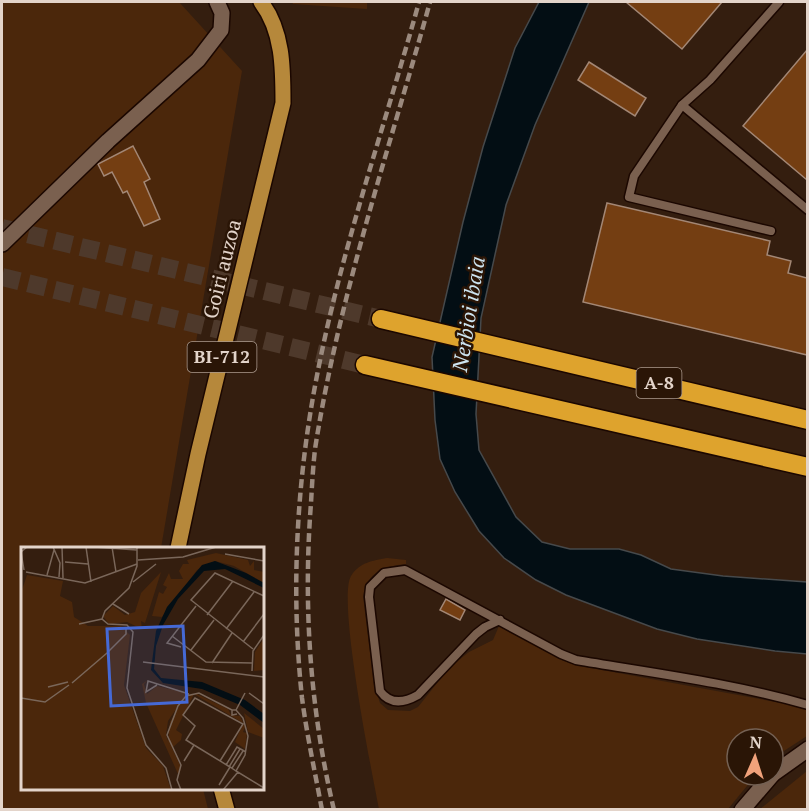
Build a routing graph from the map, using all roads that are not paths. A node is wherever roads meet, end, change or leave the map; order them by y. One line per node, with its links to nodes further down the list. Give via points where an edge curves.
1 (217, 2): 7 (street, via 222,12 221,30 198,60)
2 (261, 2): 12 (main road, Goiri auzoa / BI-712, via 279,42 283,103)
3 (779, 2): 4 (lane, via 710,80)
4 (682, 105): 5 (lane); 6 (lane, via 634,176 629,197)
5 (807, 210)
6 (771, 231)
7 (2, 244)
8 (381, 319): 10 (highway, A-8)
9 (365, 365): 11 (highway, A-8)
10 (807, 420)
11 (807, 467)
12 (178, 547)
13 (500, 620): 13 (lane, via 405,570 384,573 370,587 369,597 380,691 392,700 409,700 418,695 476,634); 14 (lane, via 576,660 782,697)
14 (807, 705)
15 (807, 749): 16 (street)
16 (785, 765)
17 (761, 787): 20 (street)
18 (221, 790): 19 (main road)
19 (227, 810)
20 (742, 810)

